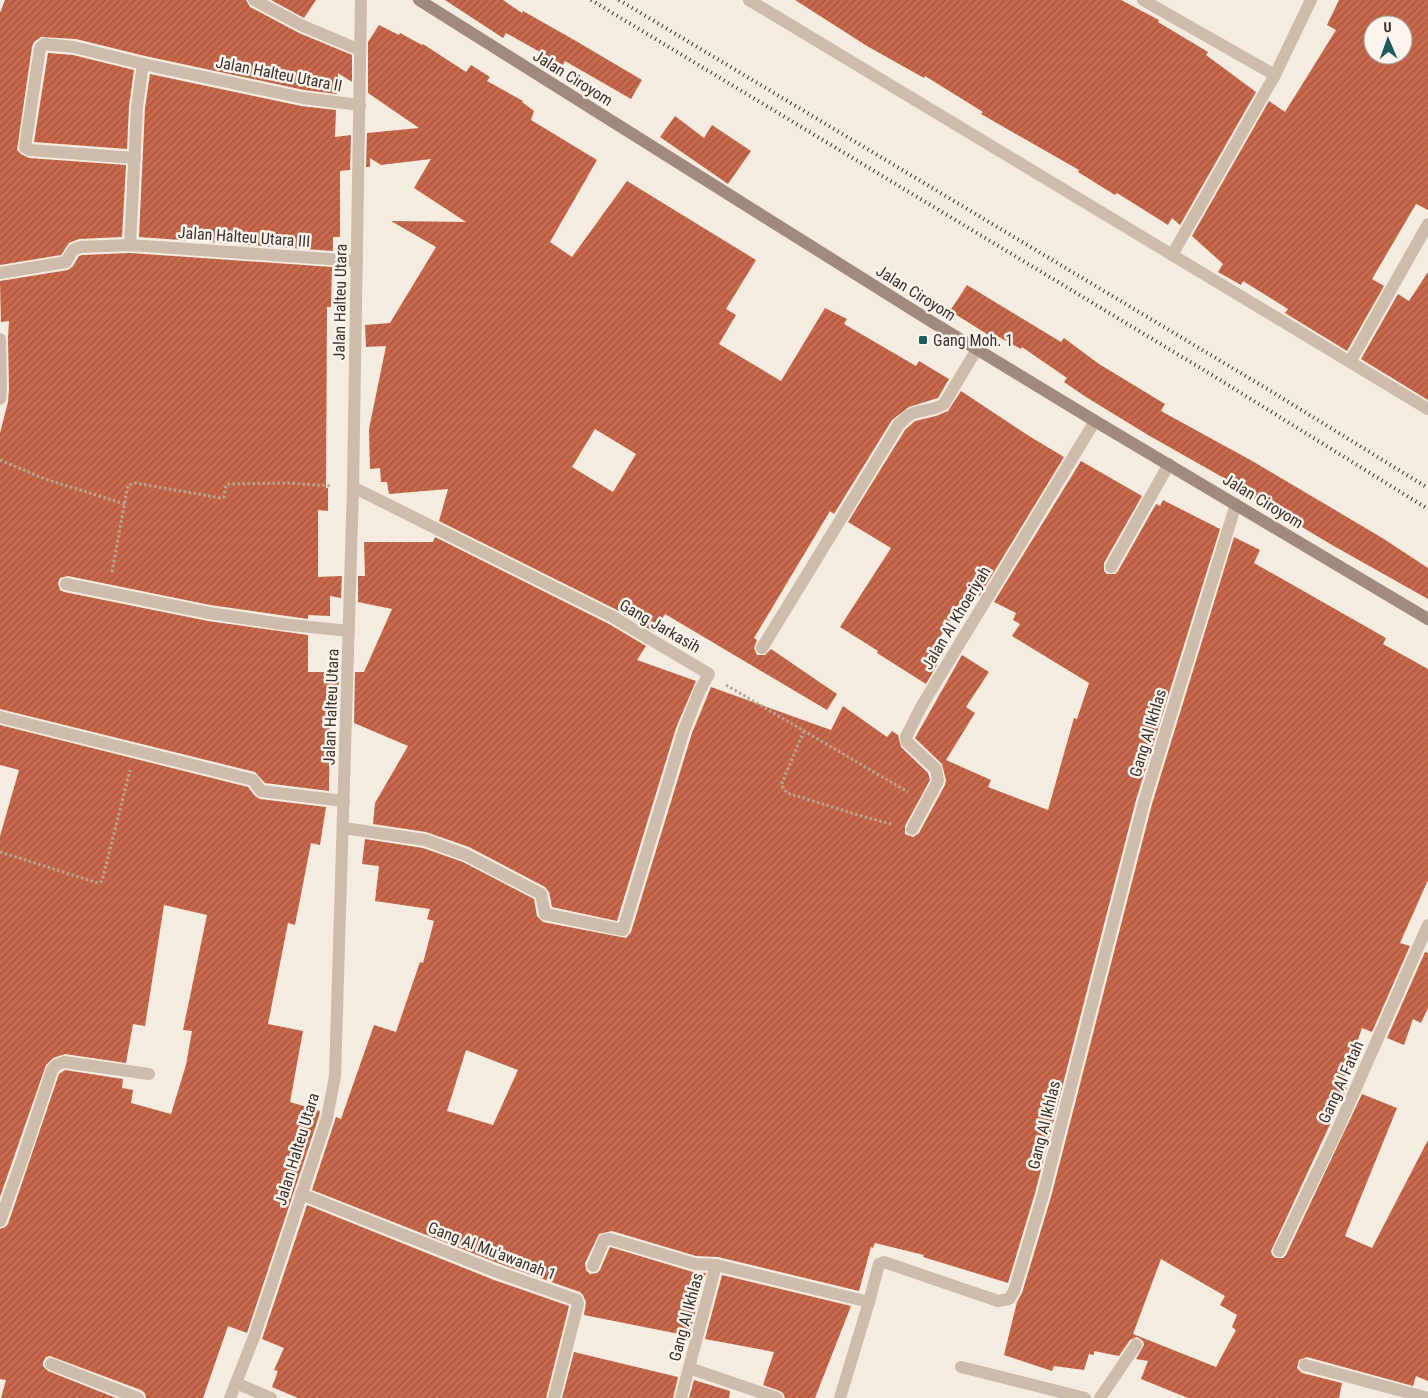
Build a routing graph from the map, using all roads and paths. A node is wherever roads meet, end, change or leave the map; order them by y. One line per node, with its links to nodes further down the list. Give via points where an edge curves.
1 (254, 0): 7 (street, via 303,26)
2 (361, 0): 7 (street, Jalan Halteu Utara)
3 (419, 0): 18 (main road, Jalan Ciroyom)
4 (1143, 0): 9 (street)
5 (1311, 0): 9 (street)
6 (756, 2): 14 (street)
7 (360, 50): 10 (street, Jalan Halteu Utara)
8 (143, 64): 10 (street, Jalan Halteu Utara II, via 303,98); 11 (street); 11 (street, Jalan Halteu Utara II, via 74,47 44,44 40,48 26,147 30,150)
9 (1275, 75): 14 (street)
10 (360, 105): 15 (street, Jalan Halteu Utara)
11 (135, 158): 13 (street)
12 (1428, 224): 19 (street)
13 (130, 246): 15 (street, Jalan Halteu Utara III); 16 (street, Jalan Halteu Utara III, via 80,247 73,250 66,262)
14 (1172, 255): 19 (street)
15 (357, 260): 25 (street, Jalan Halteu Utara)
16 (0, 273)
17 (0, 339): 20 (street)
18 (977, 349): 22 (main road, Jalan Ciroyom); 33 (street, via 944,404 935,410 909,416 899,424)
19 (1350, 362): 21 (street)
20 (0, 399)
21 (1428, 409)
22 (1095, 422): 24 (main road, Jalan Ciroyom); 39 (street, Jalan Al Khoeriyah, via 921,707 906,737 906,742 936,769 938,781)
23 (0, 460): 26 (path, via 45,479)
24 (1169, 464): 27 (main road, Jalan Ciroyom); 28 (street)
25 (353, 487): 26 (path, via 229,484 221,498 134,483 128,485); 32 (street, Jalan Halteu Utara); 34 (street, Gang Jarkasih, via 613,617)
26 (125, 504): 30 (path)
27 (1236, 504): 31 (main road, Jalan Ciroyom); 50 (street, Gang Al Ikhlas, via 1144,802 1043,1195 1014,1291 1010,1299 998,1301 884,1262 879,1264)
28 (1111, 567)
29 (66, 584): 30 (street)
30 (109, 592): 32 (street, via 246,619)
31 (1428, 618)
32 (349, 631): 38 (street, Jalan Halteu Utara)
33 (762, 648)
34 (708, 674): 36 (path); 40 (street, Gang Jarkasih, via 684,730 622,930 545,914 541,894 466,855 425,840)
35 (0, 717): 37 (street)
36 (804, 731): 39 (path); 41 (path, via 782,785 787,793)
37 (135, 751): 38 (street, via 253,780 261,791); 42 (path, via 102,881 98,883)
38 (344, 801): 40 (street, Jalan Halteu Utara)
39 (927, 803): 41 (street, Jalan Al Khoeriyah)
40 (344, 828): 45 (street, Jalan Halteu Utara, via 335,1076 327,1118)
41 (912, 829)
42 (0, 852)
43 (1428, 925): 47 (street, Gang Al Fatah, via 1336,1133)
44 (149, 1074): 46 (street, via 64,1062 56,1065)
45 (301, 1194): 56 (street, Jalan Halteu Utara); 60 (street, Gang Al Mu'awanah 1, via 497,1272 577,1300)
46 (0, 1221)
47 (1279, 1251)
48 (716, 1265): 49 (street, via 687,1262 610,1239 604,1240); 50 (street, Gang Al Ikhlas); 55 (street, Gang Al Ikhlas)
49 (592, 1266)
50 (869, 1302): 63 (street)
51 (1136, 1345): 65 (street)
52 (51, 1364): 57 (street)
53 (1305, 1365): 66 (street)
54 (960, 1367): 64 (street)
55 (689, 1368): 61 (street, Gang Al Ikhlas); 62 (street)
56 (236, 1383): 58 (street, Jalan Halteu Utara); 59 (street)
57 (138, 1398)
58 (230, 1398)
59 (271, 1398)
60 (554, 1398)
61 (681, 1398)
62 (778, 1398)
63 (840, 1398)
64 (1085, 1398)
65 (1100, 1398)
66 (1428, 1398)

